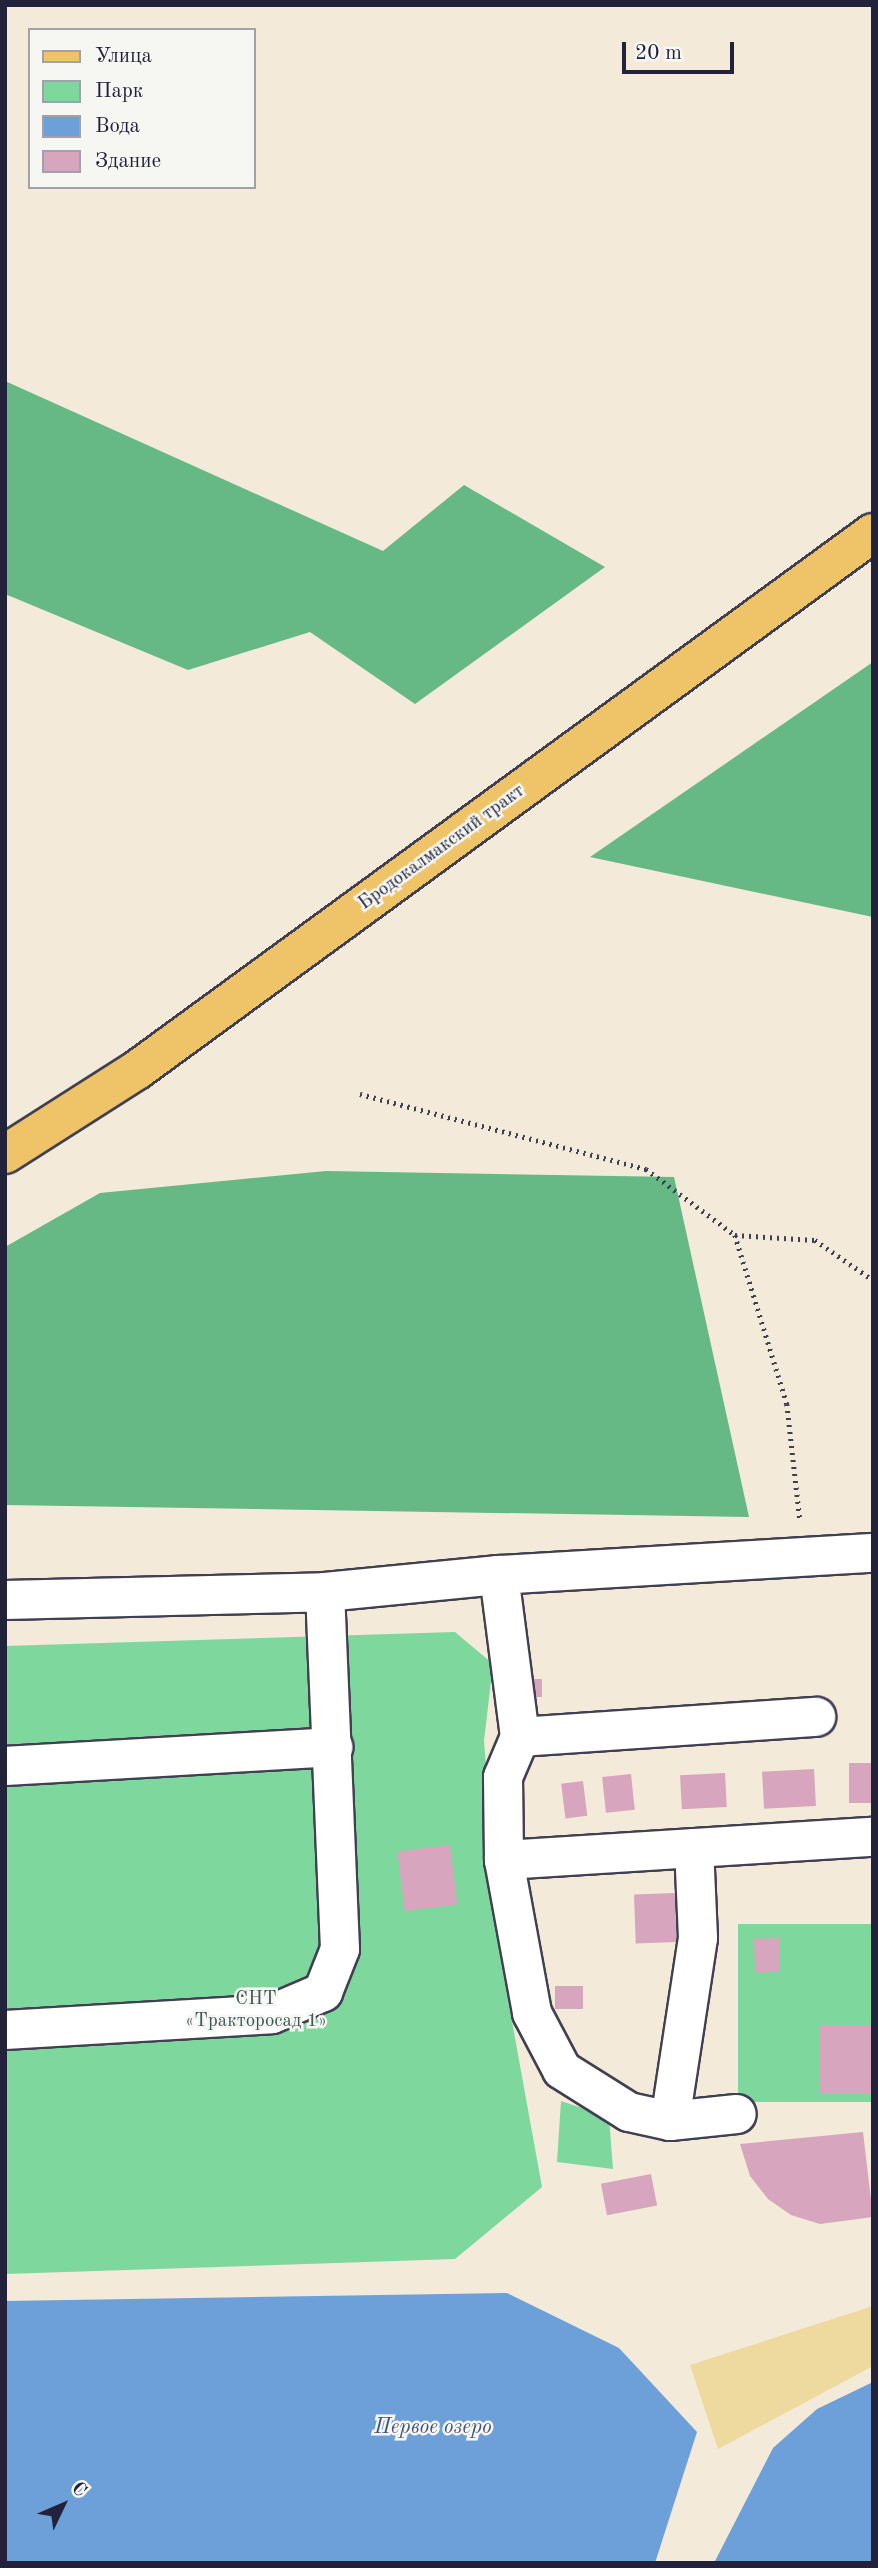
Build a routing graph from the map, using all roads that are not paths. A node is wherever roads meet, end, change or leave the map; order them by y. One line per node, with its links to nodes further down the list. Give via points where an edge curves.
1 (873, 533): 2 (main road, Бродокалмакский тракт, via 137,1070)
2 (5, 1154)
3 (873, 1553): 4 (street)
4 (499, 1576): 5 (street); 8 (street)
5 (325, 1592): 6 (street); 9 (street)
6 (5, 1600)
7 (816, 1717): 8 (street)
8 (520, 1737): 13 (street, via 503,1777)
9 (333, 1747): 10 (street); 15 (street, via 340,1949 323,1992 272,2014)
10 (5, 1766)
11 (873, 1837): 12 (street)
12 (694, 1848): 13 (street); 18 (street, via 698,1938)
13 (504, 1860): 16 (street, via 532,2013)
14 (566, 2019): 16 (street)
15 (5, 2030)
16 (562, 2070): 18 (street, via 629,2112)
17 (737, 2114): 18 (street)
18 (670, 2122)

